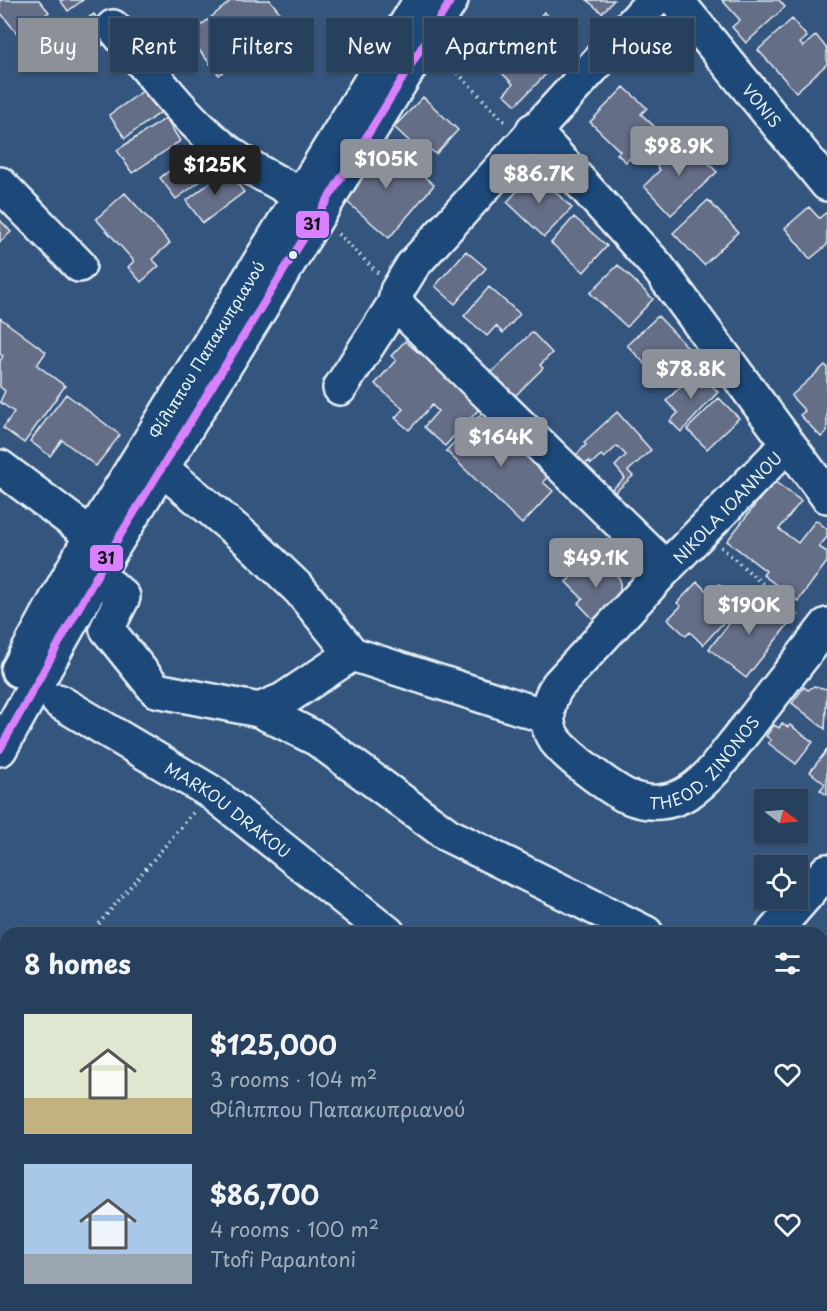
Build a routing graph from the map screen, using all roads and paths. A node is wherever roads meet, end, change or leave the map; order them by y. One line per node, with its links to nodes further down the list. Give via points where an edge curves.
1 (451, 0): 4 (street, Φίλιππου Παπακυπριανού)
2 (654, 0): 6 (street)
3 (676, 0): 8 (street, VONIS)
4 (415, 17): 6 (path); 9 (street, Φίλιππου Παπακυπριανού)
5 (153, 72): 9 (street, via 213,140)
6 (528, 136): 11 (street, via 413,265); 13 (street, via 657,266)
7 (0, 184): 10 (street)
8 (827, 184)
9 (310, 205): 11 (path); 15 (street, Φίλιππου Παπακυπριανού); 18 (street, Φίλιππου Παπακυπριανού)
10 (79, 265)
11 (396, 297): 12 (street); 19 (street)
12 (340, 388)
13 (787, 445): 16 (street); 17 (street, NIKOLA IOANNOU)
14 (0, 467): 18 (street)
15 (161, 468): 18 (street, Φίλιππου Παπακυπριανού); 22 (street, via 249,541 300,590)
16 (827, 496)
17 (703, 531): 19 (street, NIKOLA IOANNOU); 21 (path)
18 (101, 543): 24 (street, Φίλιππου Παπακυπριανού); 27 (street, Φίλιππου Παπακυπριανού)
19 (666, 568): 26 (street, NIKOLA IOANNOU, via 558,685)
20 (111, 586): 25 (street, via 123,597 106,629 156,690)
21 (823, 629): 26 (street, THEOD. ZINONOS, via 714,770 696,788 669,801 641,800 614,789 559,746 550,731)
22 (352, 654): 25 (street, via 283,700); 26 (street)
23 (58, 701): 28 (street, MARKOU DRAKOU)
24 (0, 703)
25 (259, 710): 32 (street, via 317,739 448,835)
26 (548, 710)
27 (0, 748)
28 (212, 792): 30 (path); 31 (street, MARKOU DRAKOU)
29 (827, 871): 33 (street)
30 (96, 927)
31 (380, 927)
32 (634, 927)
33 (782, 927)

